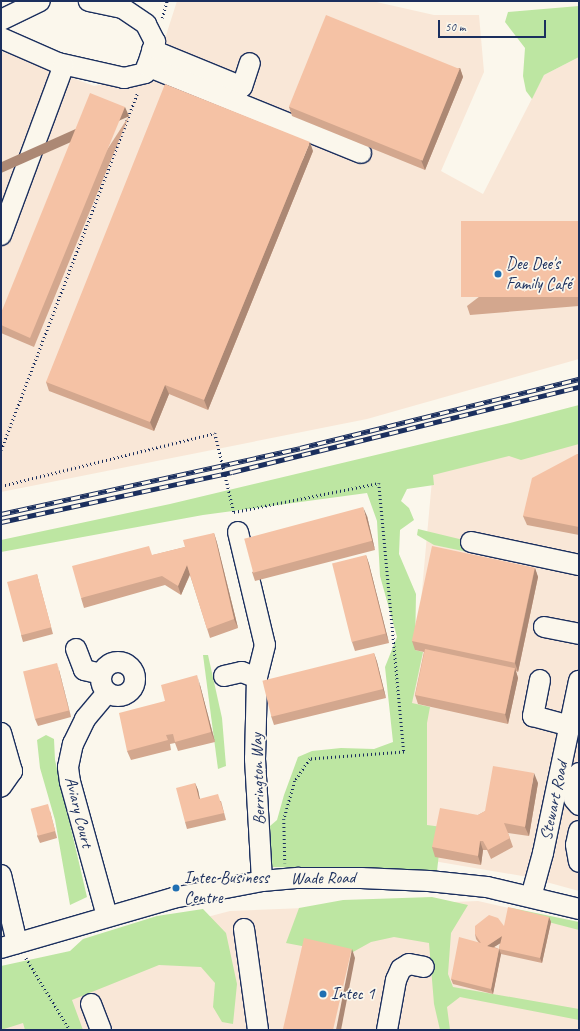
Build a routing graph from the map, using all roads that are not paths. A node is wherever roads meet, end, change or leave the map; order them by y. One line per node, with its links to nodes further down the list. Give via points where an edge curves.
1 (40, 1): 3 (street)
2 (89, 1): 5 (street, via 122,8 146,24 155,42)
3 (9, 16): 4 (street)
4 (9, 42): 7 (street)
5 (148, 63): 6 (street, via 242,87); 7 (street, via 124,78); 8 (street)
6 (250, 63)
7 (64, 65): 9 (street)
8 (361, 153)
9 (1, 235)
10 (238, 532): 18 (street, Berrington Way, via 265,644)
11 (471, 542): 12 (street)
12 (579, 565)
13 (544, 627): 14 (street)
14 (579, 634)
15 (76, 649): 16 (street, via 84,670)
16 (101, 674): 21 (street, via 103,688); 21 (street, via 111,662 118,661 127,664 134,671 135,682 129,692 118,696)
17 (224, 676): 18 (street, via 242,672)
18 (257, 678): 29 (street, Berrington Way, via 255,759)
19 (540, 680): 22 (street, via 533,716)
20 (579, 682): 22 (street, Stewart Road)
21 (107, 693): 33 (street, Aviary Court, via 86,720 73,744 68,767 79,780)
22 (570, 726): 31 (street, Stewart Road)
23 (1, 733): 25 (street, via 12,771)
24 (579, 773): 26 (street, via 574,799)
25 (1, 787)
26 (579, 806)
27 (579, 831): 28 (street, via 576,845)
28 (579, 862)
29 (262, 881): 31 (street, Wade Road, via 299,878 430,881 487,887); 33 (street, Wade Road, via 173,898)
30 (2, 888): 35 (street)
31 (531, 897): 32 (street, Wade Road)
32 (579, 909)
33 (107, 916): 35 (street, Wade Road)
34 (244, 929): 39 (street)
35 (9, 945)
36 (424, 967): 40 (street, via 408,964 402,969 396,980)
37 (91, 1004): 38 (street)
38 (101, 1030)
39 (258, 1030)
40 (387, 1030)

